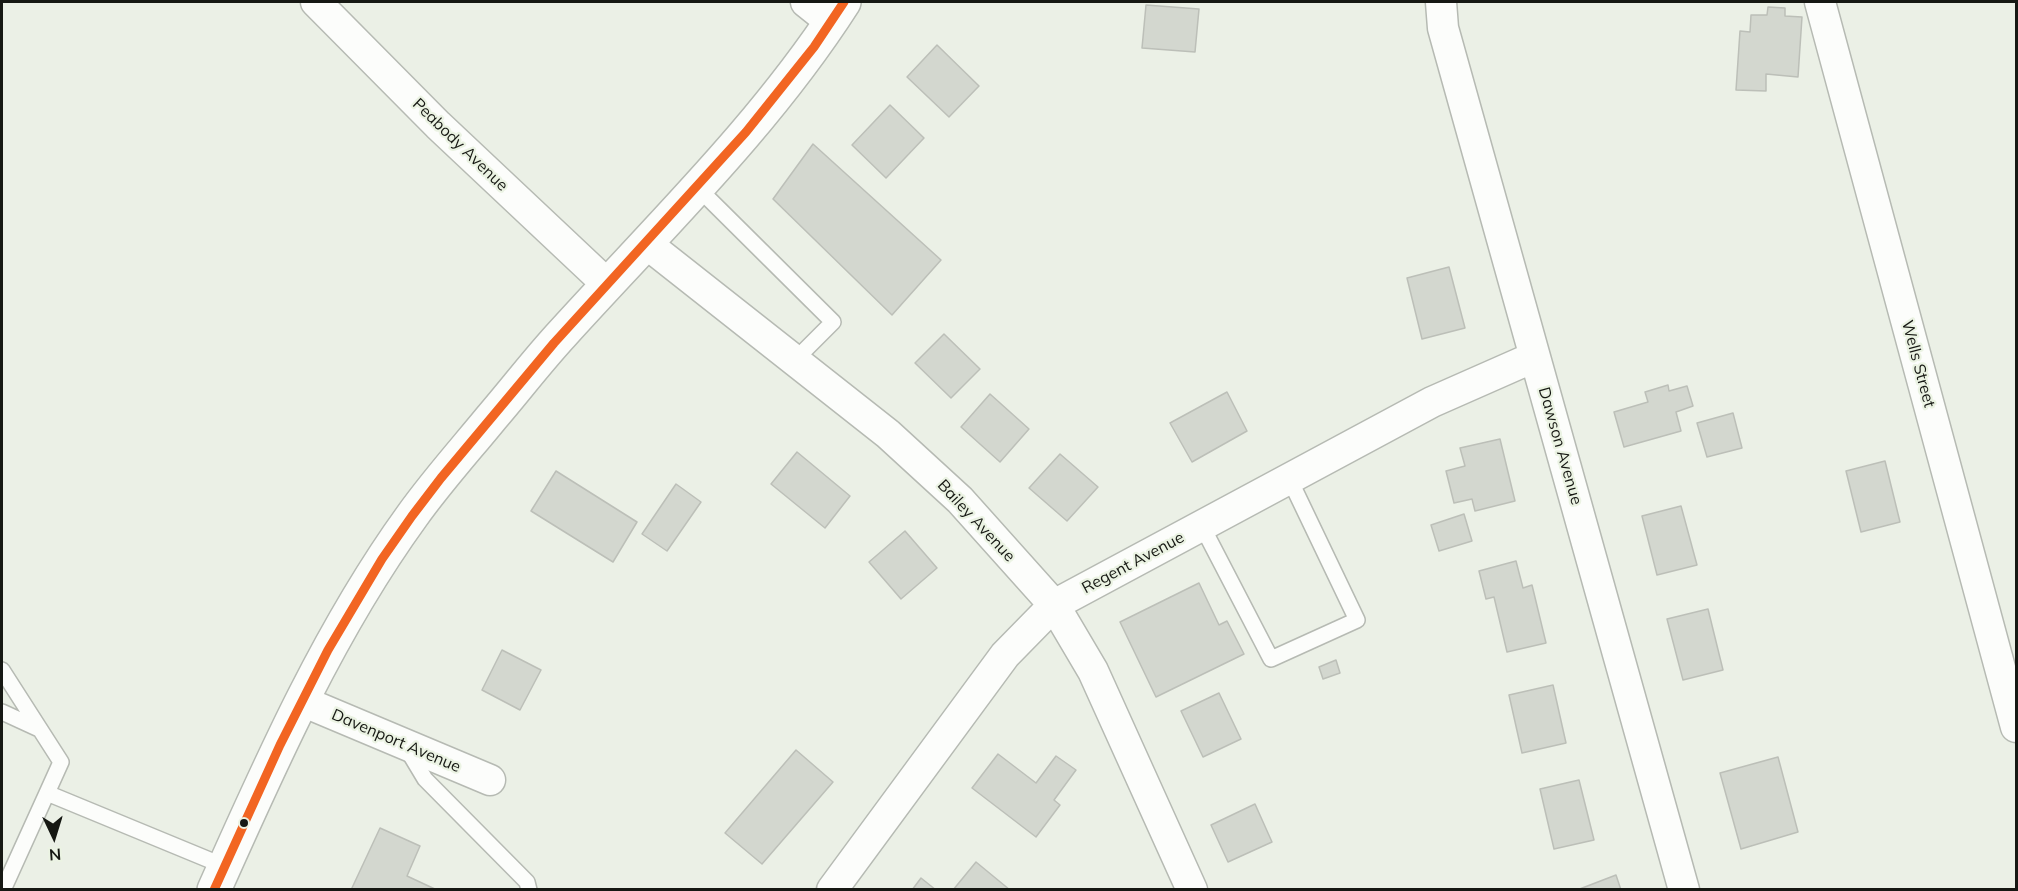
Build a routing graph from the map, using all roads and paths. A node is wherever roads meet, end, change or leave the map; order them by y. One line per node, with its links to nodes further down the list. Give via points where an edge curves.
1 (316, 2): 8 (street, Peabody Avenue, via 438,125)
2 (806, 2): 5 (street)
3 (1441, 2): 9 (street, Dawson Avenue, via 1443,28)
4 (1820, 2): 17 (street, Wells Street)
5 (838, 12): 6 (main road, via 771,102)
6 (698, 188): 7 (main road); 10 (lane, via 832,322)
7 (647, 244): 8 (main road); 10 (street, Bailey Avenue)
8 (608, 285): 15 (main road, via 562,333 413,515 338,632)
9 (1534, 357): 11 (street, Regent Avenue, via 1432,402); 27 (street, Dawson Avenue)
10 (795, 360): 13 (street, Bailey Avenue, via 888,434 960,500)
11 (1290, 480): 12 (street, Regent Avenue); 12 (lane, via 1357,620 1271,659)
12 (1202, 526): 13 (street, Regent Avenue)
13 (1054, 605): 25 (street, Regent Avenue, via 1005,655); 26 (street, Bailey Avenue, via 1092,671)
14 (2, 670): 18 (lane)
15 (302, 701): 19 (street, Davenport Avenue); 22 (main road)
16 (2, 712): 18 (lane)
17 (2016, 727)
18 (39, 729): 21 (lane, via 61,762)
19 (406, 746): 20 (street, Davenport Avenue); 24 (lane, via 425,779 527,882)
20 (490, 780)
21 (47, 793): 22 (lane); 23 (lane)
22 (219, 878)
23 (3, 890)
24 (529, 890)
25 (832, 890)
26 (1192, 890)
27 (1684, 890)

